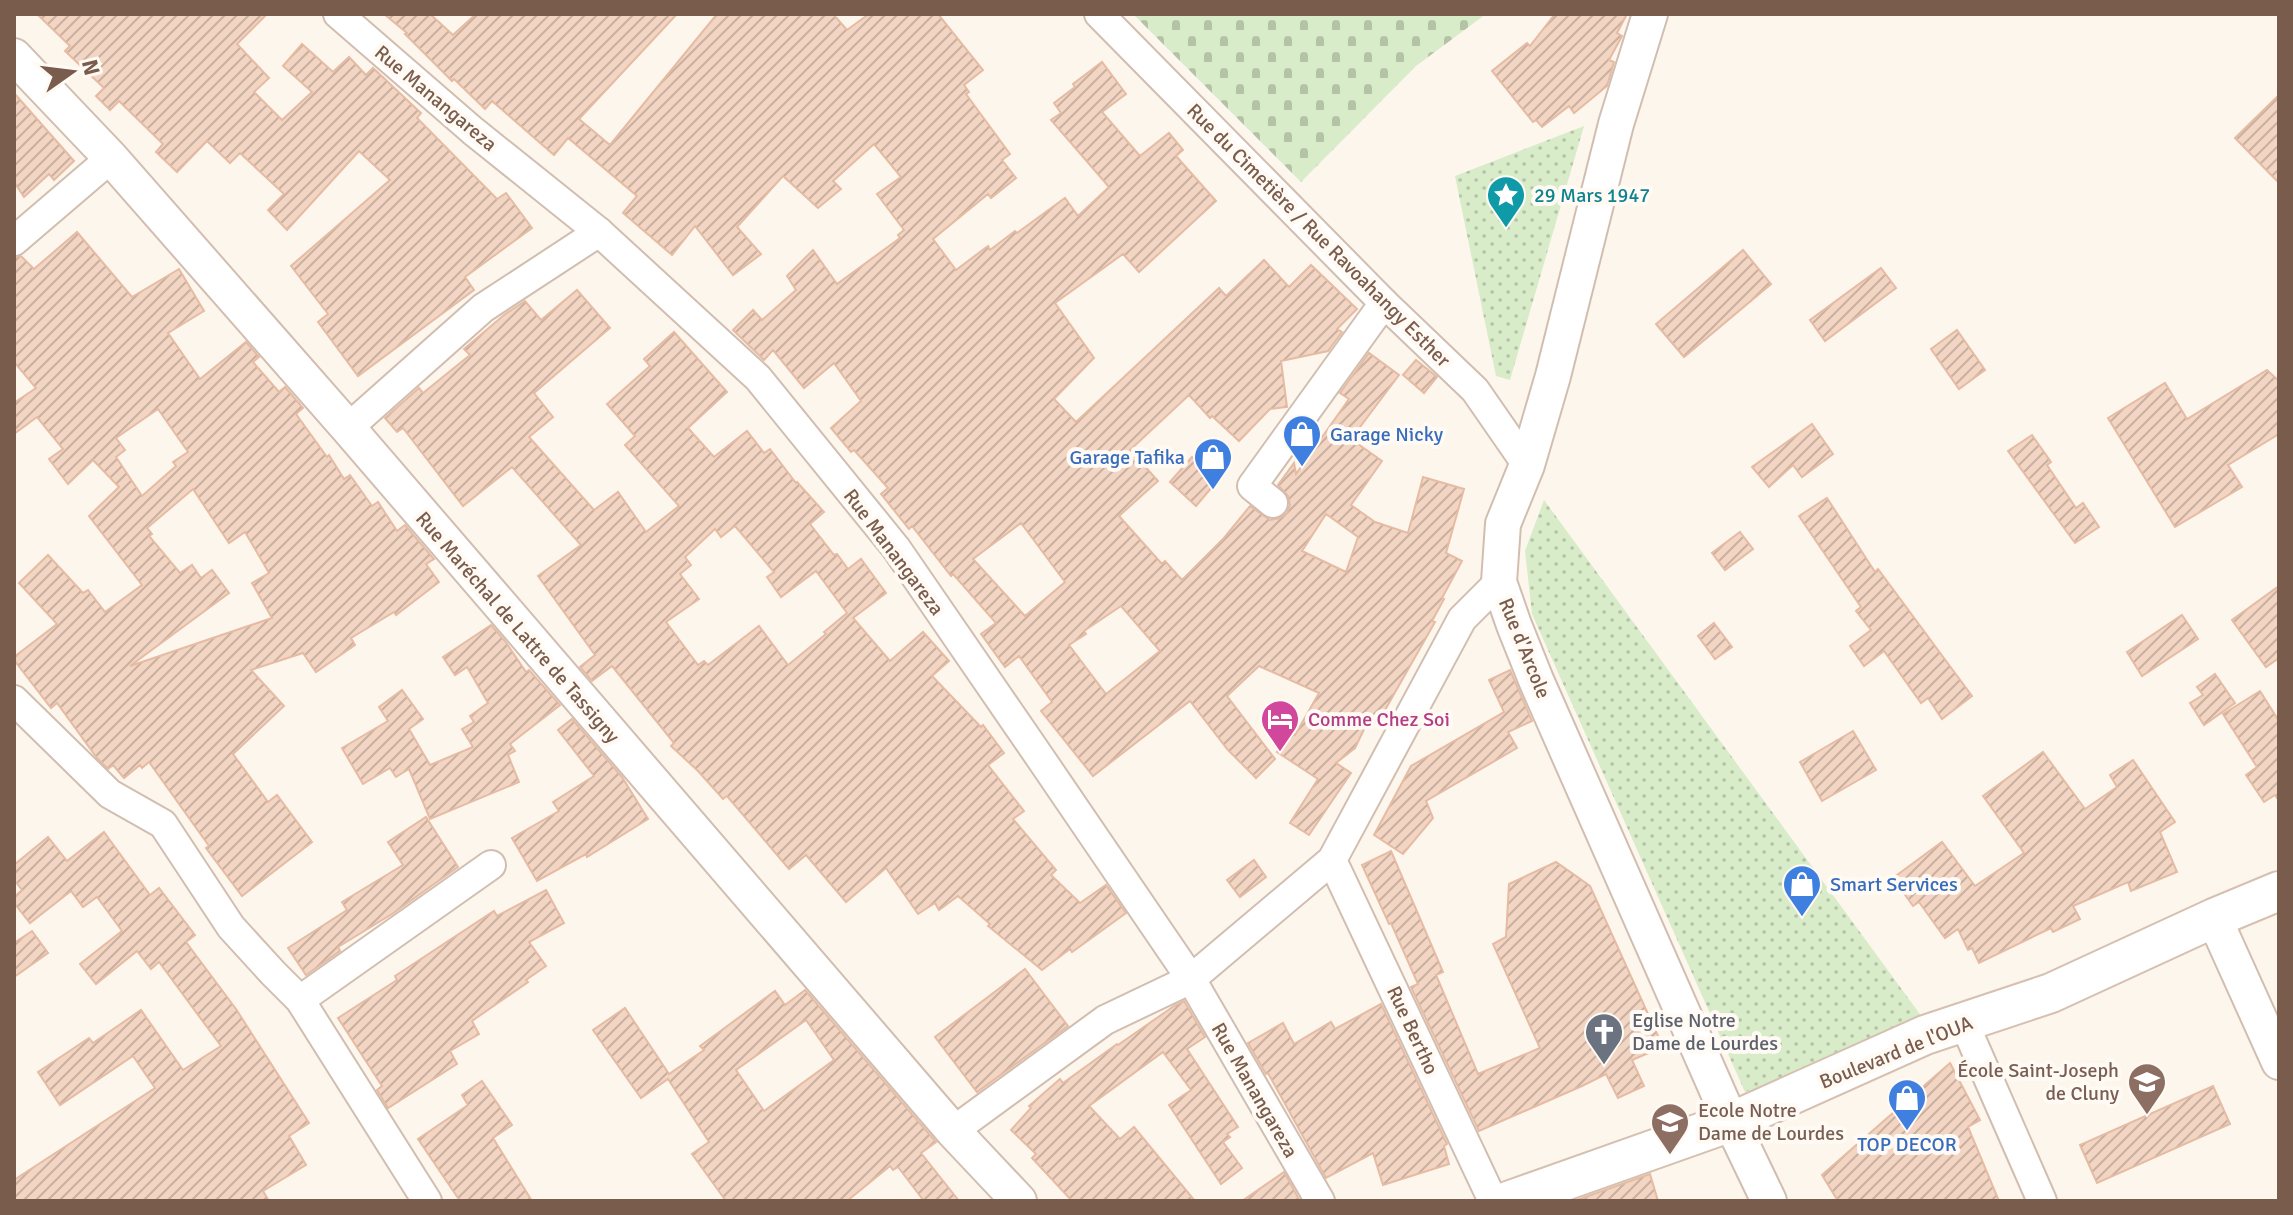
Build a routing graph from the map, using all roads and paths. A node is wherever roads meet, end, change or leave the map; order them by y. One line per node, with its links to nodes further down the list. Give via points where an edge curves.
1 (338, 14): 6 (street, Rue Manangareza)
2 (1099, 14): 8 (street, Rue du Cimetière / Rue Ravoahangy Esther)
3 (1650, 14): 10 (street, Rue d'Arcole)
4 (14, 56): 5 (street, Rue Maréchal de Lattre de Tassigny)
5 (111, 158): 7 (street); 9 (street, Rue Maréchal de Lattre de Tassigny)
6 (599, 232): 9 (street, via 483,308); 18 (street, Rue Manangareza, via 758,378 896,548)
7 (14, 241)
8 (1384, 303): 10 (street, Rue du Cimetière / Rue Ravoahangy Esther, via 1475,390); 11 (street, via 1252,486)
9 (348, 428): 23 (street, Rue Maréchal de Lattre de Tassigny)
10 (1527, 465): 12 (street, Rue d'Arcole, via 1503,524)
11 (1273, 503)
12 (1499, 582): 14 (street, via 1462,619); 22 (street, Rue d'Arcole, via 1536,680)
13 (14, 700): 19 (street, via 110,794 163,824 231,927)
14 (1332, 860): 18 (street); 27 (street, Rue Bertho)
15 (491, 865): 19 (street)
16 (2279, 891): 17 (main road, Boulevard de l'OUA)
17 (2214, 918): 20 (main road, Boulevard de l'OUA, via 2051,993); 21 (street)
18 (1191, 979): 23 (street, via 1105,1020); 26 (street, Rue Manangareza)
19 (300, 1000): 24 (street)
20 (1964, 1023): 22 (main road, Boulevard de l'OUA, via 1925,1035); 30 (street)
21 (2279, 1062)
22 (1731, 1122): 28 (main road, Boulevard de l'OUA); 29 (street, Rue d'Arcole)
23 (953, 1131): 25 (street, Rue Maréchal de Lattre de Tassigny)
24 (427, 1201)
25 (1019, 1201)
26 (1320, 1201)
27 (1493, 1201)
28 (1508, 1201)
29 (1769, 1201)
30 (2042, 1201)

